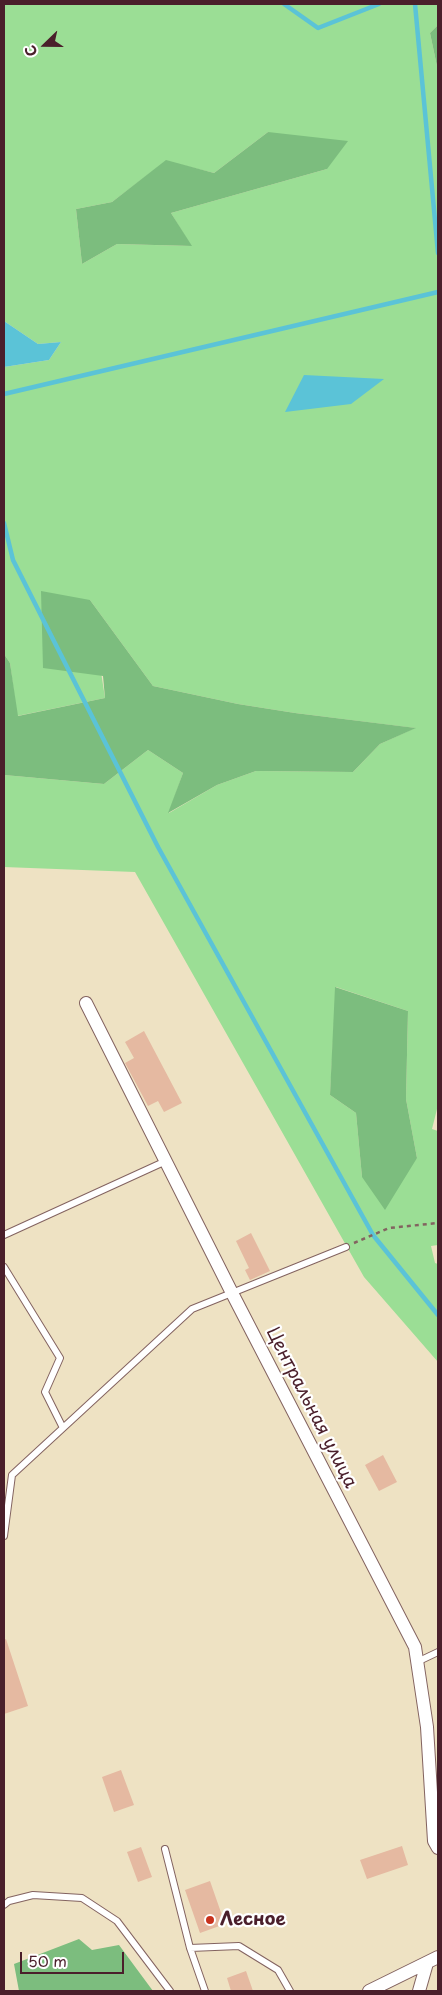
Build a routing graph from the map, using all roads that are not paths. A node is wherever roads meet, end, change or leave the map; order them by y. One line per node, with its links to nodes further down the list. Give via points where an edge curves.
1 (86, 1003): 2 (street, Центральная улица)
2 (166, 1162): 3 (lane); 6 (street, Центральная улица)
3 (4, 1235)
4 (346, 1247): 6 (lane)
5 (4, 1267): 7 (lane, via 60,1358 46,1392)
6 (232, 1293): 7 (lane, via 192,1309); 10 (street, Центральная улица, via 415,1647)
7 (63, 1428): 8 (lane, via 12,1475)
8 (4, 1536)
9 (438, 1652): 10 (lane)
10 (417, 1662): 11 (street, Центральная улица, via 427,1727 434,1841)
11 (438, 1848)
12 (166, 1849): 14 (lane)
13 (4, 1905): 16 (lane, via 33,1895 82,1898 118,1921)
14 (190, 1948): 17 (lane); 18 (lane, via 239,1946 278,1970)
15 (433, 1960): 19 (street); 20 (street)
16 (170, 1991)
17 (205, 1991)
18 (290, 1991)
19 (369, 1991)
20 (419, 1991)

